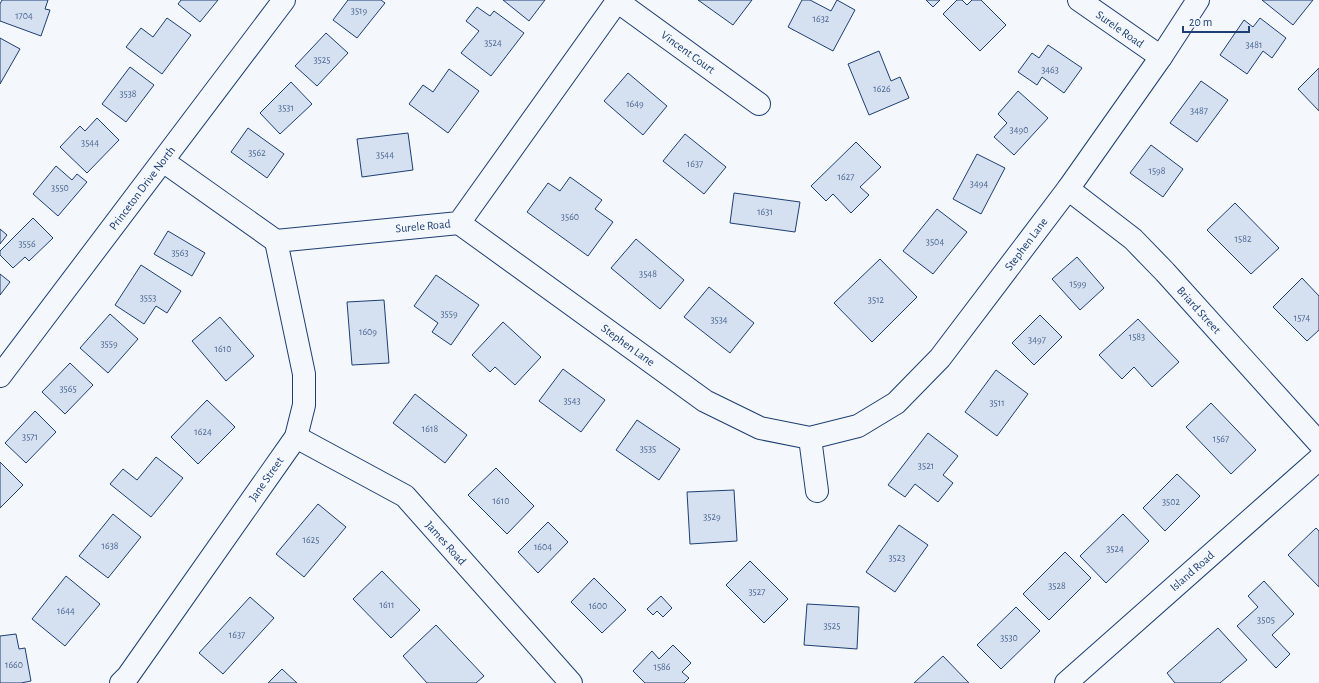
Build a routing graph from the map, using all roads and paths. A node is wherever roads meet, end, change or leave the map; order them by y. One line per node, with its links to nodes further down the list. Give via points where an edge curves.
1 (284, 0): 7 (street, Princeton Drive North)
2 (618, 0): 6 (street, Vincent Court); 9 (street, Surele Road)
3 (1078, 0): 5 (street, Surele Road)
4 (1198, 0): 5 (street, Stephen Lane)
5 (1161, 57): 8 (street, Stephen Lane)
6 (759, 104)
7 (163, 161): 10 (street); 11 (street, Princeton Drive North)
8 (1068, 189): 13 (street, Stephen Lane, via 940,358 896,403 858,426); 14 (street, Briard Street, via 1133,239)
9 (459, 223): 10 (street, Surele Road); 13 (street, Stephen Lane, via 705,401 760,428)
10 (276, 241): 12 (street, Jane Street, via 304,374 304,405)
11 (0, 376)
12 (296, 437): 17 (street, Jane Street); 18 (street, James Road, via 405,496)
13 (810, 438): 16 (street)
14 (1319, 443)
15 (1319, 459): 19 (street, Island Road)
16 (817, 491)
17 (130, 680)
18 (570, 683)
19 (1066, 683)

